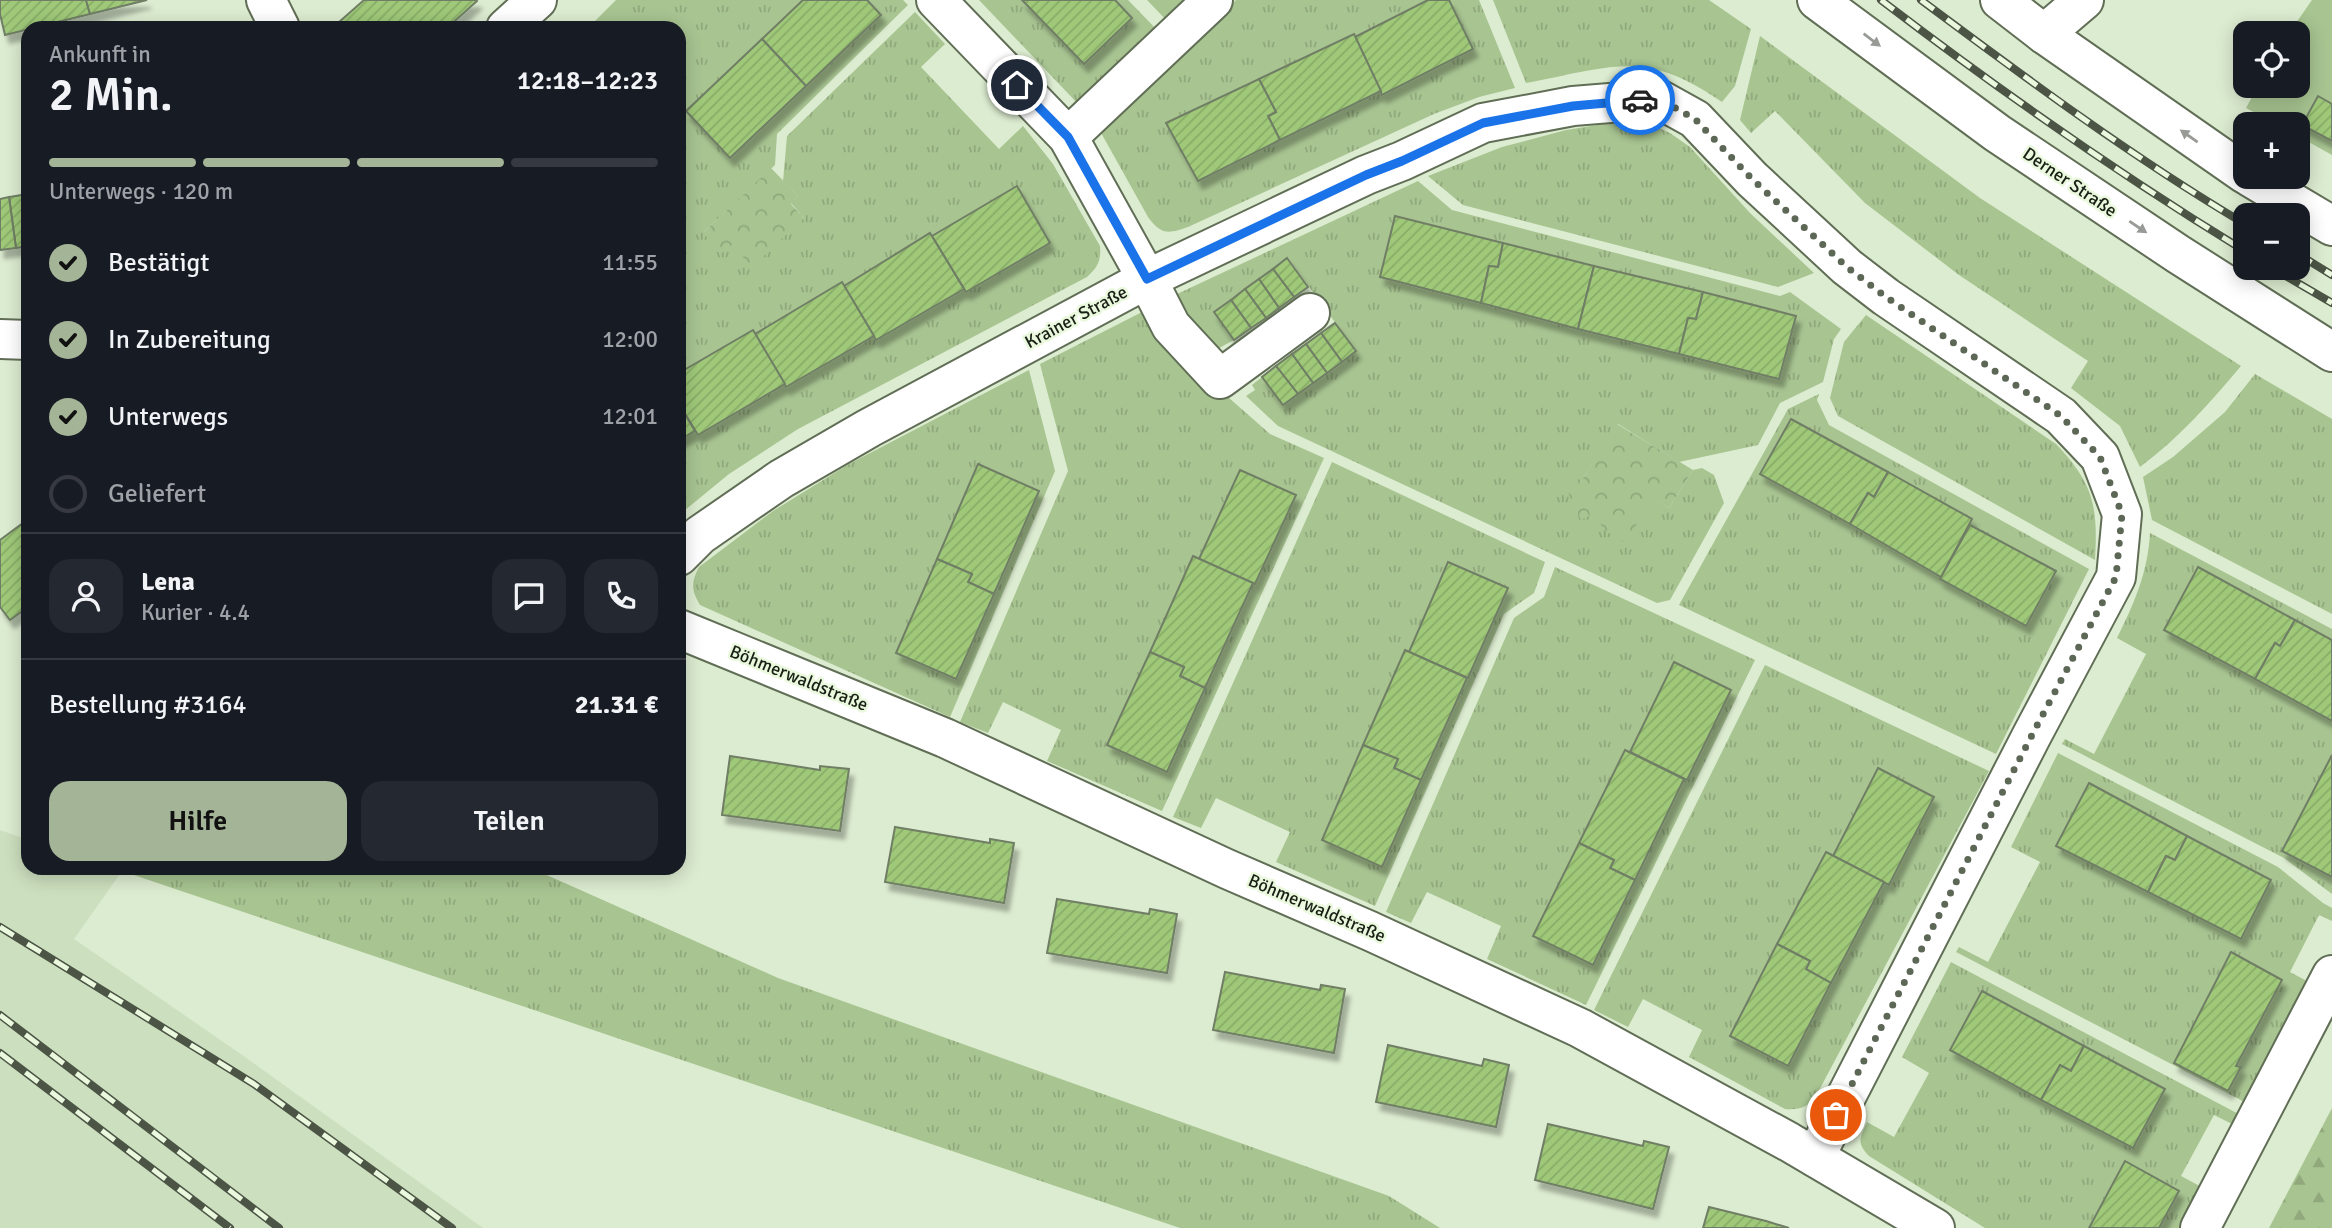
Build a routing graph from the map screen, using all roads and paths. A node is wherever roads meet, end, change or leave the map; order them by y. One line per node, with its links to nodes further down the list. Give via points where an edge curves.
1 (266, 0): 8 (street)
2 (537, 0): 9 (street)
3 (936, 0): 11 (street)
4 (1213, 0): 11 (street)
5 (1817, 0): 19 (street, Derner Straße, one-way to 19, via 1997,133)
6 (2000, 0): 10 (street)
7 (2084, 0): 10 (street)
8 (276, 21)
9 (514, 21)
10 (2044, 34): 12 (street, one-way to 10)
11 (1068, 137): 15 (street)
12 (2233, 166)
13 (2270, 189): 14 (street)
14 (2332, 226)
15 (1147, 279): 16 (street, via 1171,326 1220,379); 20 (street, Krainer Straße, via 803,466); 23 (street, Krainer Straße, via 1483,123 1573,106 1659,99 1695,119 1847,267 2061,416 2100,457 2122,514 2116,577)
16 (1310, 313)
17 (0, 339): 18 (street)
18 (21, 340)
19 (2332, 352)
20 (686, 549)
21 (686, 632): 23 (street, Böhmerwaldstraße, via 945,738 1370,930 1580,1028)
22 (2332, 975): 25 (street)
23 (1815, 1157): 24 (street, Böhmerwaldstraße)
24 (1935, 1228)
25 (2200, 1228)

